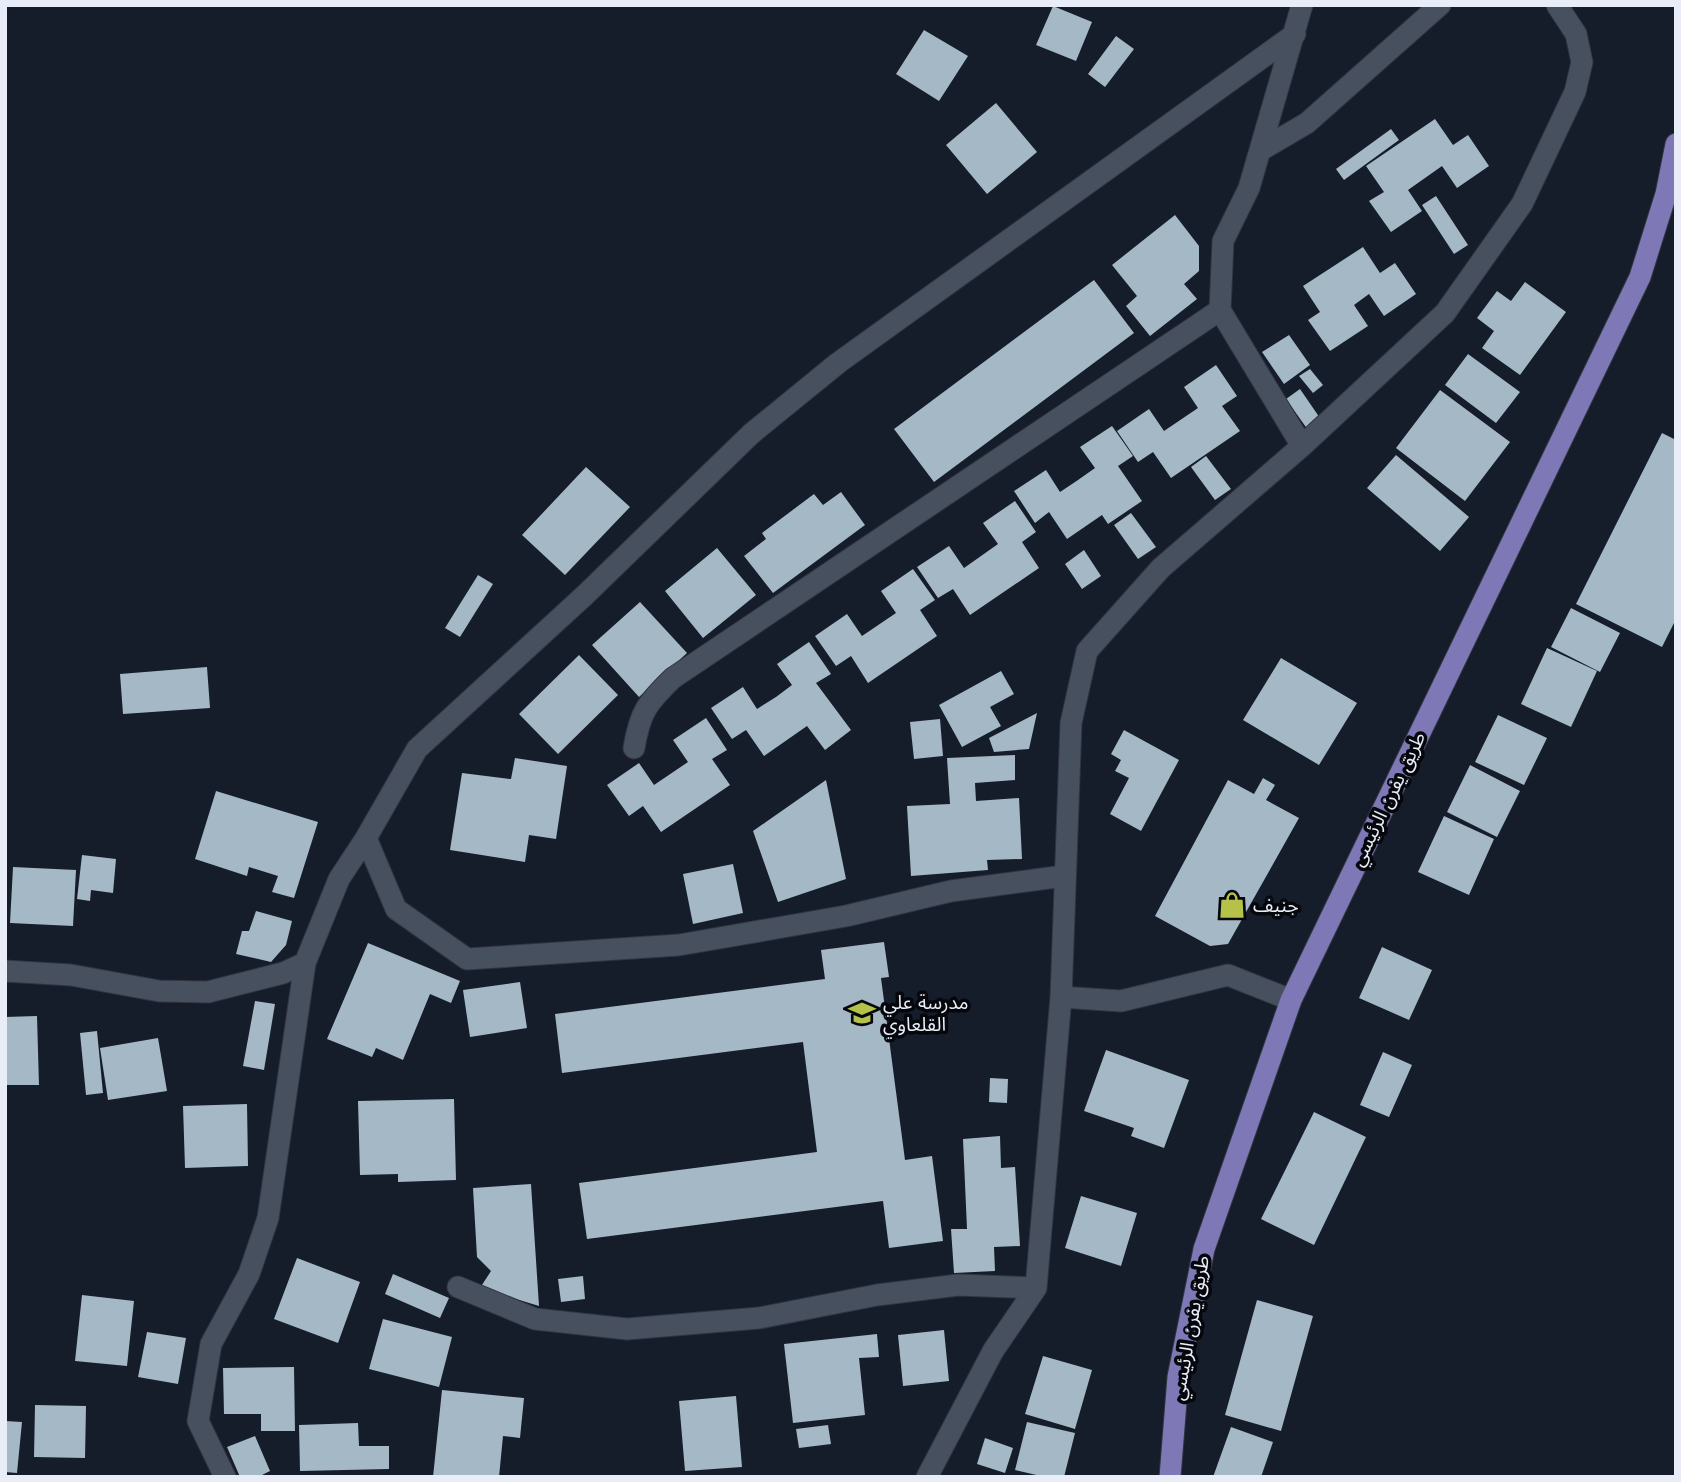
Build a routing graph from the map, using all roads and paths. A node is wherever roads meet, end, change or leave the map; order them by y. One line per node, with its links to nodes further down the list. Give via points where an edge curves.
1 (1302, 5): 4 (street)
2 (1440, 5): 6 (street, via 1307,123)
3 (1557, 5): 8 (street, via 1576,34 1582,62 1575,92 1522,204 1445,313)
4 (1295, 34): 6 (street); 10 (street, via 838,363 751,433 584,596 417,748)
5 (1676, 144): 15 (main road, طريق يفرن الرئيسي, via 1640,277)
6 (1261, 150): 7 (street, via 1250,188 1223,240)
7 (1220, 310): 8 (street); 9 (street, via 673,678 648,702 638,722)
8 (1302, 446): 11 (street, via 1161,568 1087,651 1071,723)
9 (634, 748)
10 (366, 838): 11 (street, via 396,909 467,960 679,945 846,916 951,891); 12 (street, via 338,879)
11 (1064, 876): 14 (street)
12 (305, 963): 13 (street, via 283,974 208,992 159,991 71,975); 18 (street, via 268,1218 249,1275 211,1344 198,1421)
13 (5, 971)
14 (1061, 997): 15 (street, via 1121,1001 1228,975); 17 (street)
15 (1291, 1000): 20 (main road, طريق يفرن الرئيسي, via 1204,1249 1178,1377)
16 (458, 1287): 17 (street, via 535,1319 627,1329 759,1318 958,1284)
17 (1036, 1289): 19 (street, via 993,1351)
18 (225, 1477)
19 (927, 1477)
20 (1170, 1477)

